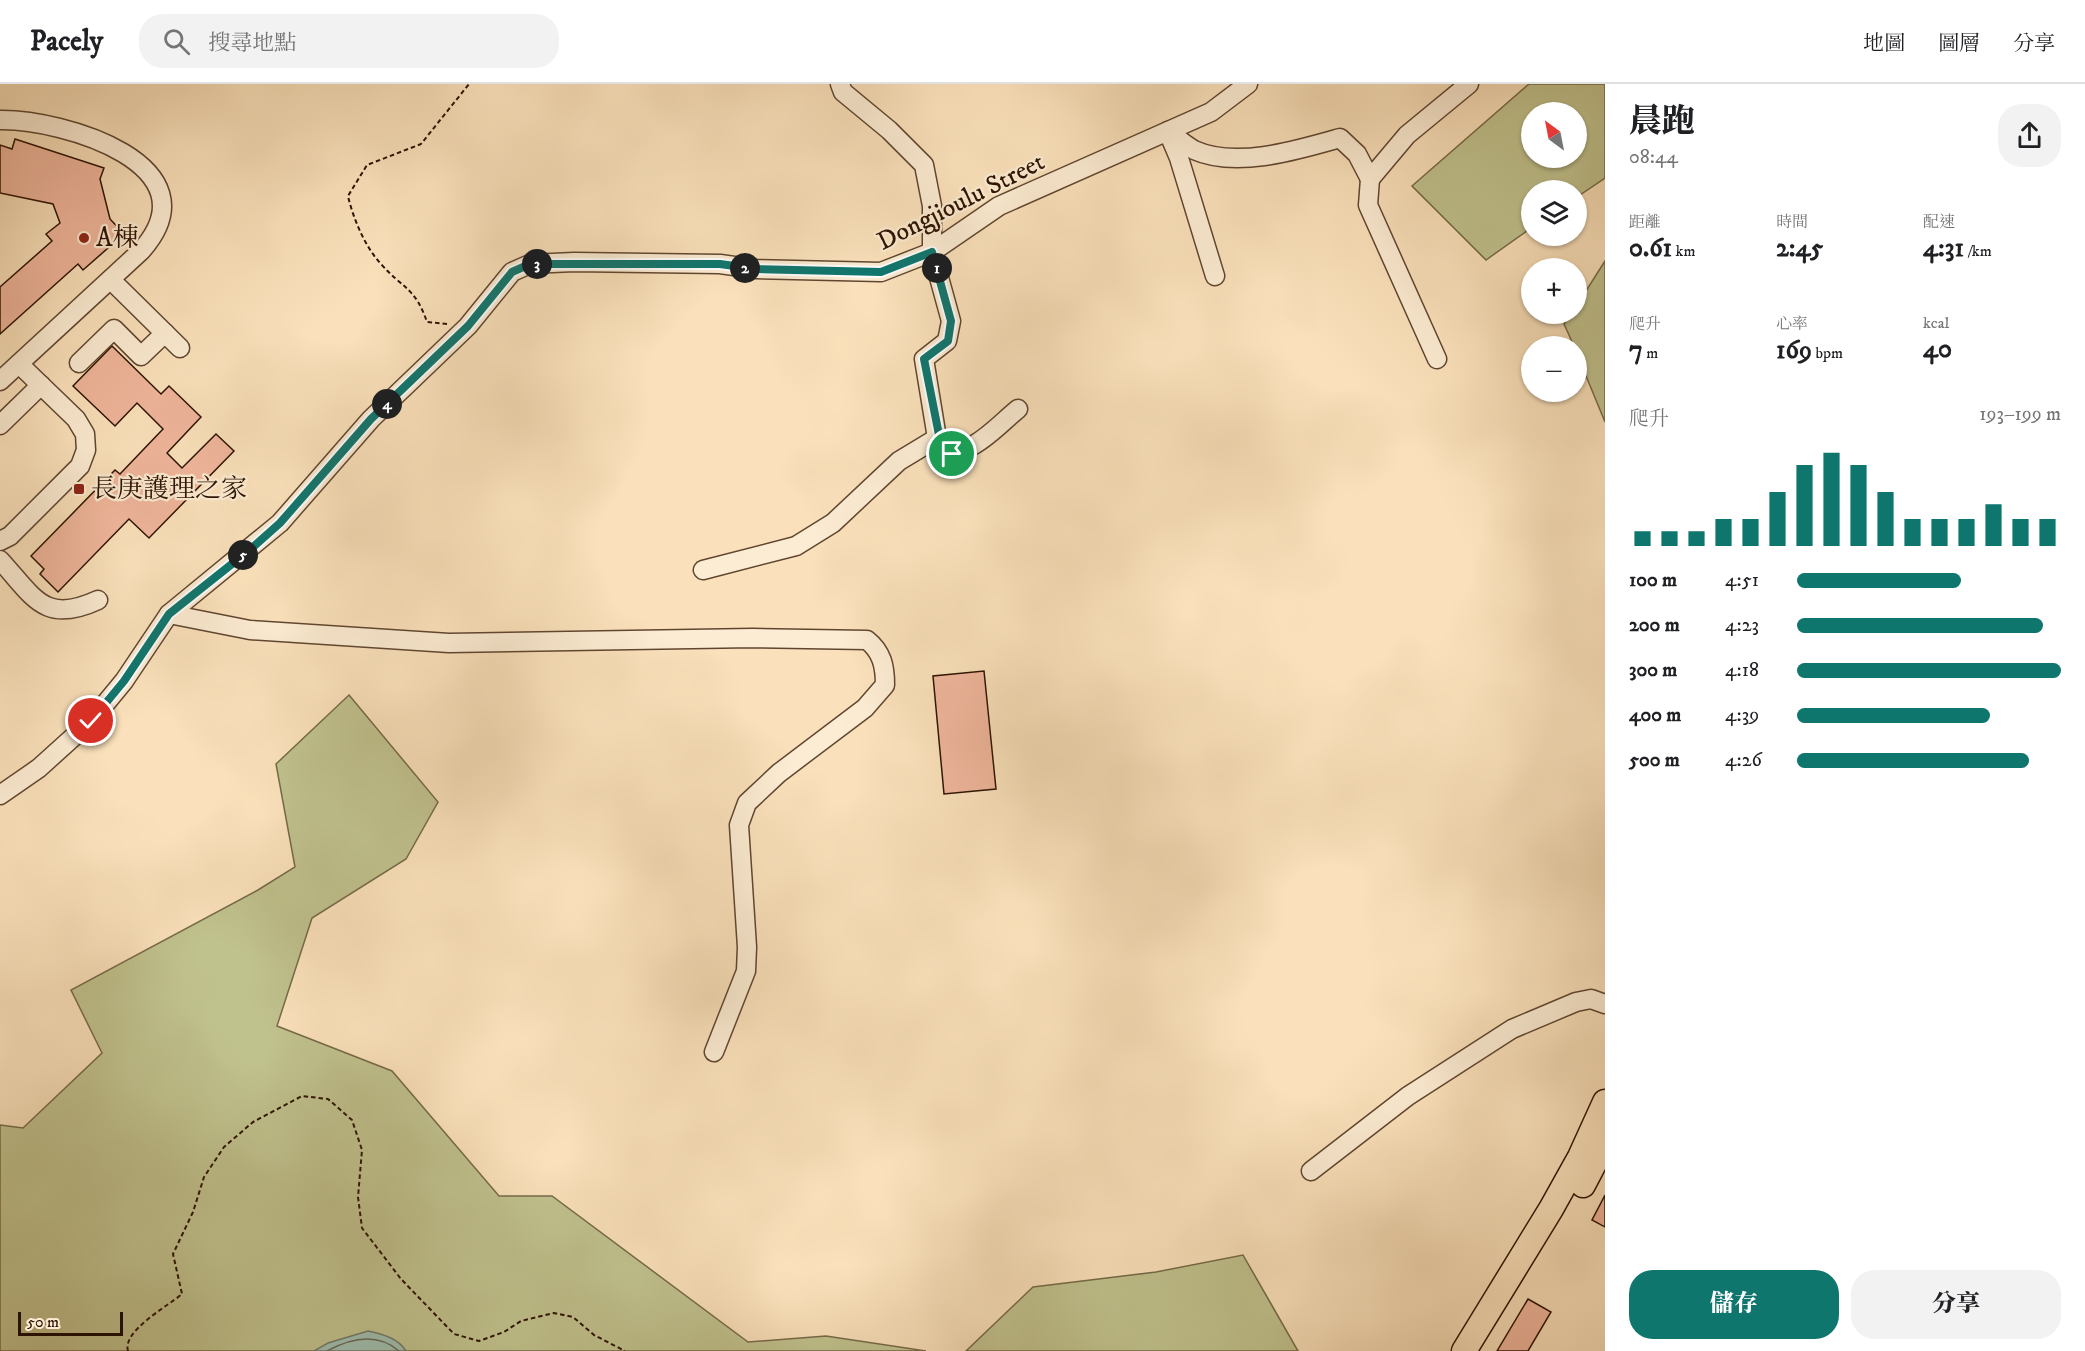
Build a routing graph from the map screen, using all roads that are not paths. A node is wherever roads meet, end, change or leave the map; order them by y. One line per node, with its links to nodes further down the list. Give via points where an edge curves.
1 (840, 84): 7 (street, via 843,92 924,165 932,206)
2 (1248, 84): 5 (street, Dongjioulu Street, via 1211,112)
3 (1469, 84): 6 (street, via 1407,135)
4 (0, 120): 9 (street, via 55,125 123,153 151,173 160,196 161,217 155,236)
5 (1168, 131): 6 (street, via 1196,150 1240,159 1285,153 1340,138 1357,154); 7 (street, Dongjioulu Street, via 999,206); 8 (street)
6 (1370, 178): 12 (street, via 1368,205)
7 (932, 252): 19 (street, via 951,321 948,341 924,359); 24 (street, Dongjioulu Street, via 881,272 756,269 720,264 530,264 512,272 468,326 371,419 280,523)
8 (1215, 276)
9 (111, 280): 10 (street); 14 (street)
10 (165, 333): 11 (street); 13 (street, via 141,356 114,329)
11 (180, 348)
12 (1437, 359)
13 (79, 363)
14 (19, 364): 15 (street); 16 (street)
15 (0, 381)
16 (41, 385): 18 (street); 20 (street, via 76,419 85,434 86,450 80,466 10,536)
17 (1018, 409): 19 (street, via 964,451 952,454 942,450)
18 (0, 425)
19 (937, 438): 22 (street, via 899,461 833,523 796,546)
20 (0, 541)
21 (0, 560): 23 (street, via 40,604 57,611 78,609)
22 (703, 570)
23 (98, 600)
24 (169, 614): 25 (street, Dongjioulu Street, via 124,681 91,721 39,768); 27 (street, via 250,630 449,643 867,640 881,658 885,685 865,708 747,802 739,825 746,970)
25 (0, 795)
26 (1605, 1004): 30 (street, via 1591,999 1576,1002 1512,1029 1408,1096)
27 (714, 1052)
28 (1605, 1102): 31 (main road, via 1551,1209)
29 (1605, 1143): 32 (main road)
30 (1311, 1171)
31 (1464, 1351)
32 (1482, 1351)

